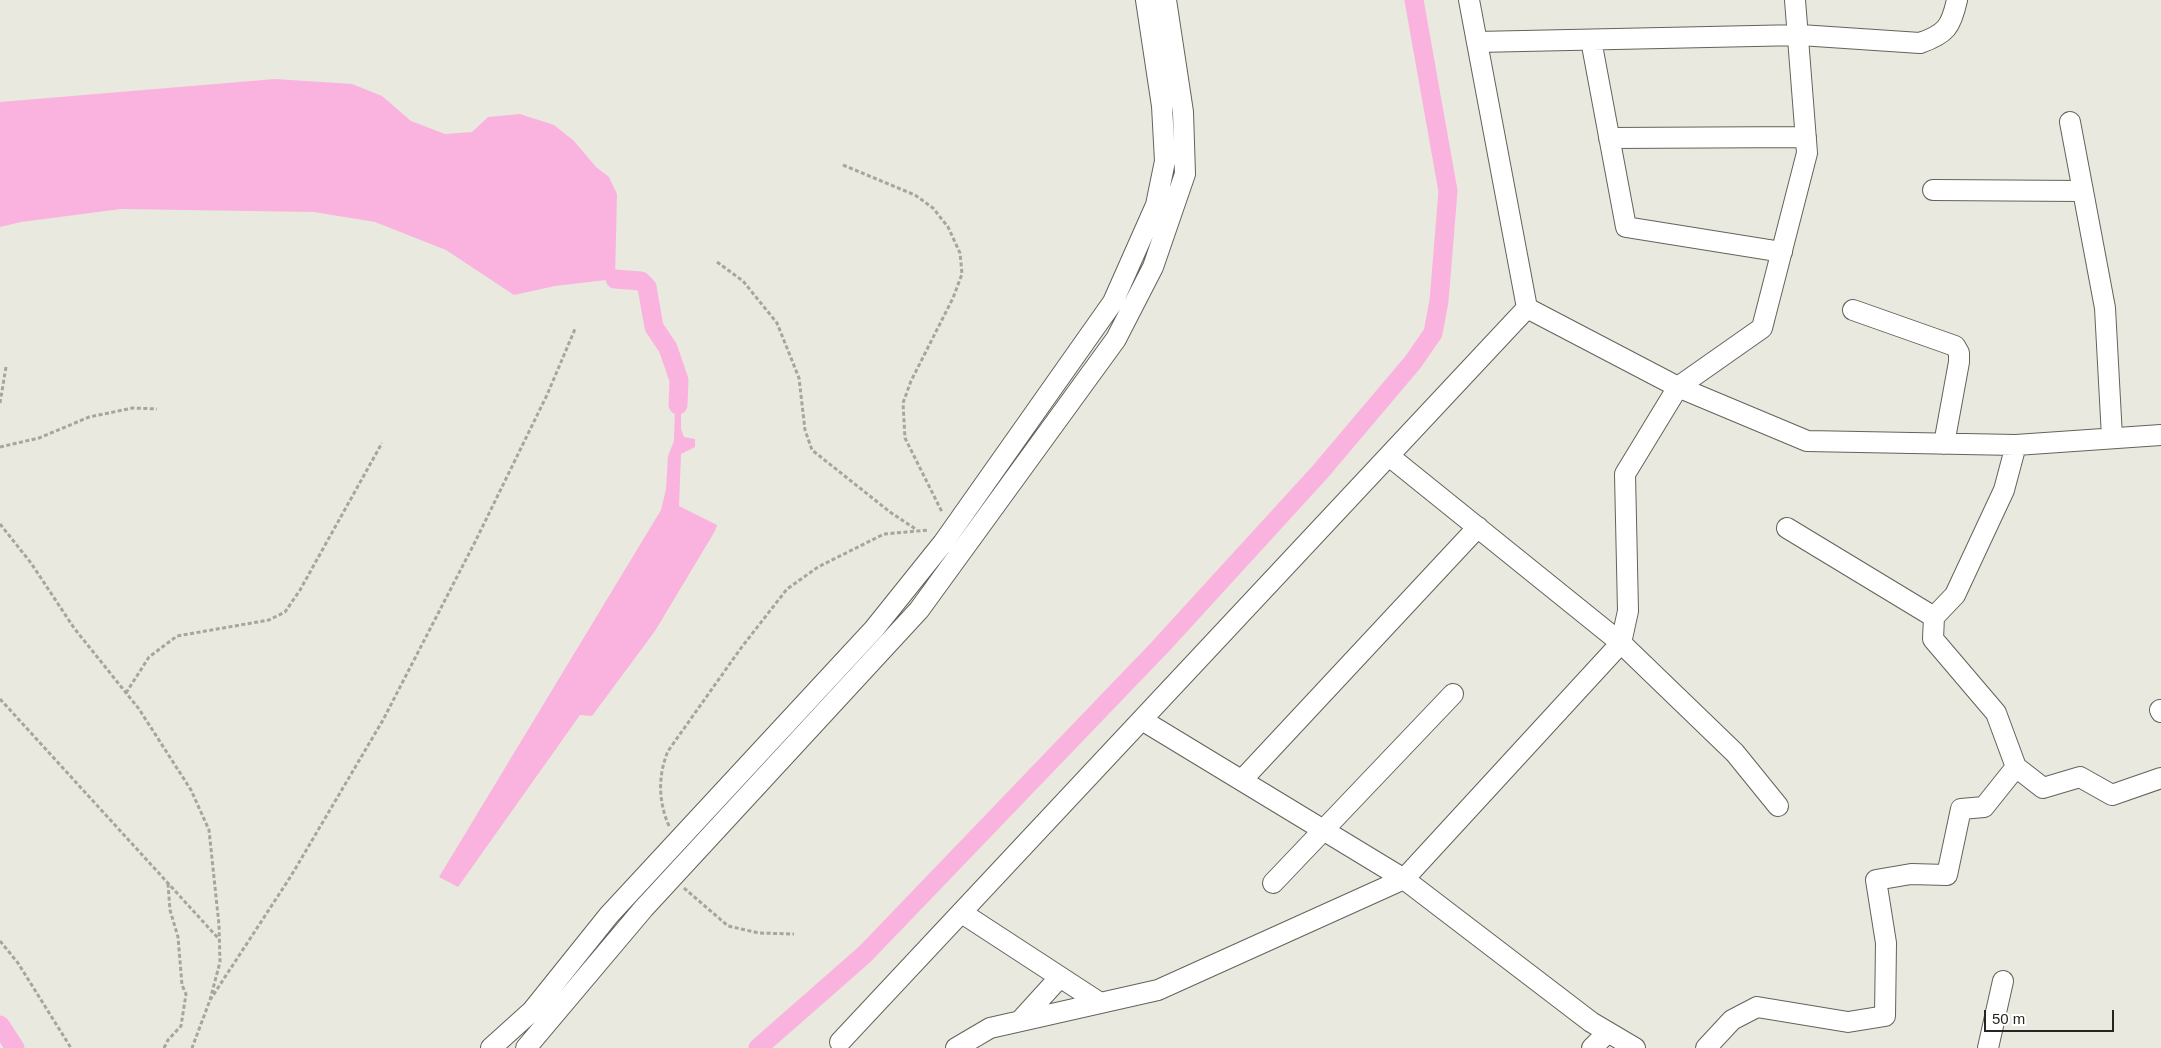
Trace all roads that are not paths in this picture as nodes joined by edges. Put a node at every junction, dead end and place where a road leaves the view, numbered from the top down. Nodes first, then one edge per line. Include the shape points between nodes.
1 (1146, 0) edge
2 (1166, 0) edge
3 (1469, 0) edge
4 (1796, 0) edge
5 (1957, 0) edge
6 (1800, 36) junction
7 (1591, 40) junction
8 (1477, 42) junction
9 (1174, 50) junction
10 (1154, 52) junction
11 (2070, 122) dead end
12 (1806, 137) junction
13 (1609, 138) junction
14 (1933, 190) dead end
15 (2082, 191) junction
16 (1782, 252) junction
17 (1527, 308) junction
18 (1852, 310) dead end
19 (1678, 386) junction
20 (2161, 435) edge
21 (2112, 437) junction
22 (1944, 444) junction
23 (2016, 446) junction
24 (1389, 456) junction
25 (1478, 527) junction
26 (1787, 528) dead end
27 (952, 531) junction
28 (969, 543) junction
29 (1934, 617) junction
30 (1621, 643) junction
31 (1453, 694) dead end
32 (1142, 720) junction
33 (2016, 767) junction
34 (2161, 778) edge
35 (1242, 780) junction
36 (1778, 806) dead end
37 (1323, 830) junction
38 (676, 843) junction
39 (692, 856) junction
40 (1404, 879) junction
41 (1273, 883) dead end
42 (962, 913) junction
43 (1060, 977) junction
44 (2003, 981) dead end
45 (1100, 1003) junction
46 (1020, 1021) junction
47 (1608, 1032) junction
48 (840, 1042) dead end
49 (491, 1048) edge
50 (526, 1048) edge
51 (956, 1048) edge
52 (1592, 1048) edge
53 (1635, 1048) edge
54 (1706, 1048) edge
55 (1988, 1048) edge

1 - 10 street
2 - 9 street
3 - 8 street
4 - 6 street
5 - 6 street via 1952,21 1938,36 1920,43
6 - 7 street
6 - 12 street
7 - 8 street
7 - 13 street
8 - 17 street
9 - 10 street
9 - 28 street via 1183,112 1185,174 1153,267 1116,339
10 - 27 street via 1162,106 1165,161 1156,205 1114,302
11 - 15 street
12 - 13 street
12 - 16 street via 1807,153
13 - 16 street via 1626,227
14 - 15 street
15 - 21 street via 2105,308
16 - 19 street via 1762,328
17 - 19 street
17 - 24 street
18 - 22 street via 1955,346 1959,362
19 - 22 street via 1808,440
19 - 30 street via 1624,474 1628,611
20 - 21 street
21 - 23 street
22 - 23 street
23 - 29 street via 2004,490 1955,594
24 - 25 street
24 - 32 street
25 - 30 street
25 - 35 street
26 - 29 street
27 - 28 street
27 - 38 street via 874,629
28 - 39 street via 919,610
29 - 33 street via 1933,639 1996,714
30 - 36 street via 1735,752
30 - 40 street
31 - 37 street
32 - 35 street
32 - 42 street
33 - 34 street via 2043,788 2080,777 2112,795
33 - 54 street via 1984,807 1961,809 1947,875 1911,874 1876,880 1886,943 1885,1016 1848,1022 1757,1007 1732,1020
35 - 37 street
37 - 40 street
37 - 41 street
38 - 39 street
38 - 49 street via 609,915 532,1011
39 - 50 street
40 - 45 street via 1158,990
40 - 47 street via 1590,1022
42 - 43 street
42 - 48 street
43 - 45 street
43 - 46 street
44 - 55 street
45 - 46 street
46 - 51 street via 990,1028
47 - 52 street
47 - 53 street

